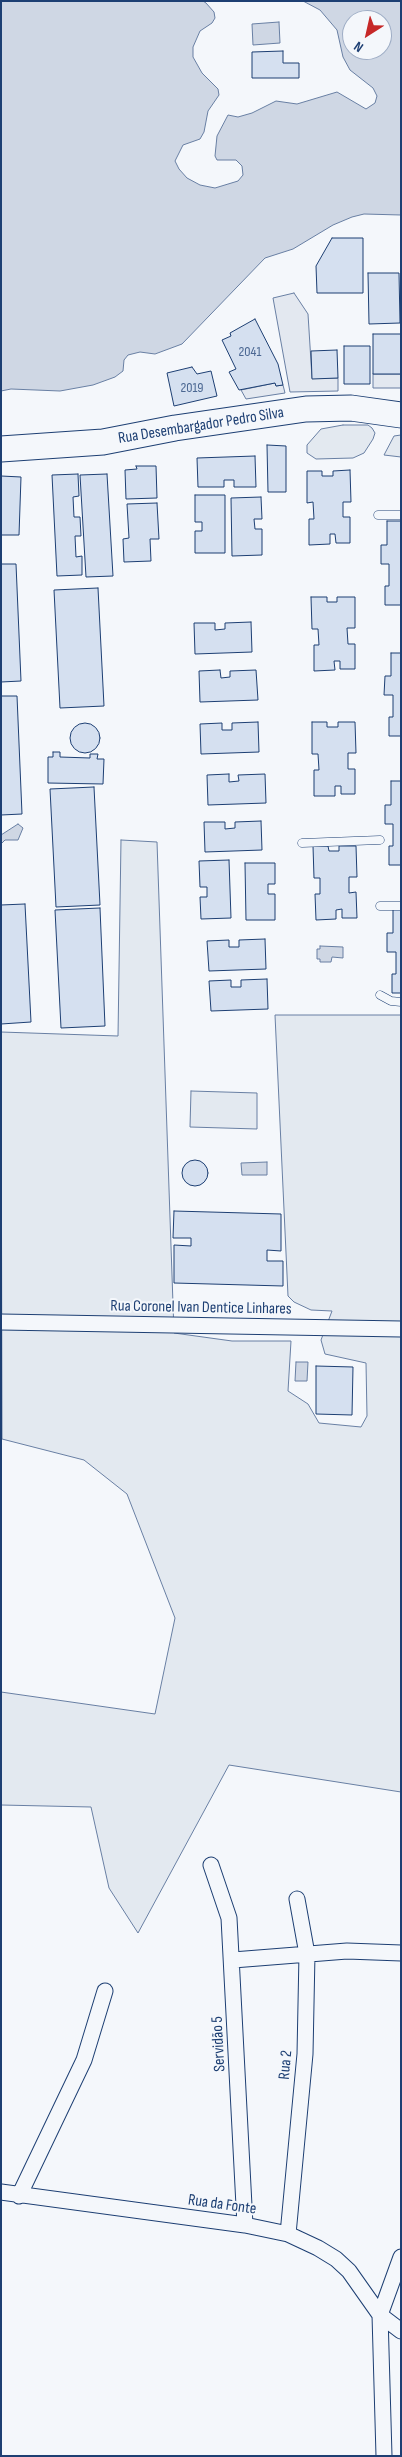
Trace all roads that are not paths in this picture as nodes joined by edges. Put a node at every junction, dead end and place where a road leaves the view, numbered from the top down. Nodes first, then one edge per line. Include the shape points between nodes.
1 (189, 414) dead end
2 (401, 415) edge
3 (1, 436) edge
4 (1, 449) edge
5 (378, 515) dead end
6 (401, 515) edge
7 (380, 840) dead end
8 (302, 843) dead end
9 (380, 906) dead end
10 (401, 906) edge
11 (380, 995) dead end
12 (401, 1002) edge
13 (1, 1322) edge
14 (401, 1329) edge
15 (212, 1865) dead end
16 (297, 1899) dead end
17 (401, 1952) edge
18 (307, 1954) junction
19 (233, 1960) junction
20 (105, 1990) dead end
21 (1, 2192) edge
22 (19, 2196) junction
23 (245, 2225) junction
24 (288, 2234) junction
25 (401, 2257) edge
26 (380, 2315) junction
27 (401, 2331) edge
28 (384, 2456) edge

1 - 3 street via 101,430
2 - 4 main road, Rua Desembargador Pedro Silva via 352,408 306,409 102,442
5 - 6 lane
7 - 8 lane
9 - 10 lane
11 - 12 lane
13 - 14 street, Rua Coronel Ivan Dentice Linhares
15 - 19 street, Servidão 5 via 228,1912
16 - 18 street, Rua 2
17 - 18 street
18 - 19 street
18 - 24 street, Rua 2 via 306,2054
19 - 23 street, Servidão 5
20 - 22 street via 84,2060
21 - 22 street, Rua da Fonte
22 - 23 street, Rua da Fonte
23 - 24 street, Rua da Fonte
24 - 26 street, Rua da Fonte via 318,2248 349,2271
25 - 26 street
26 - 27 street, Rua da Fonte
26 - 28 street

